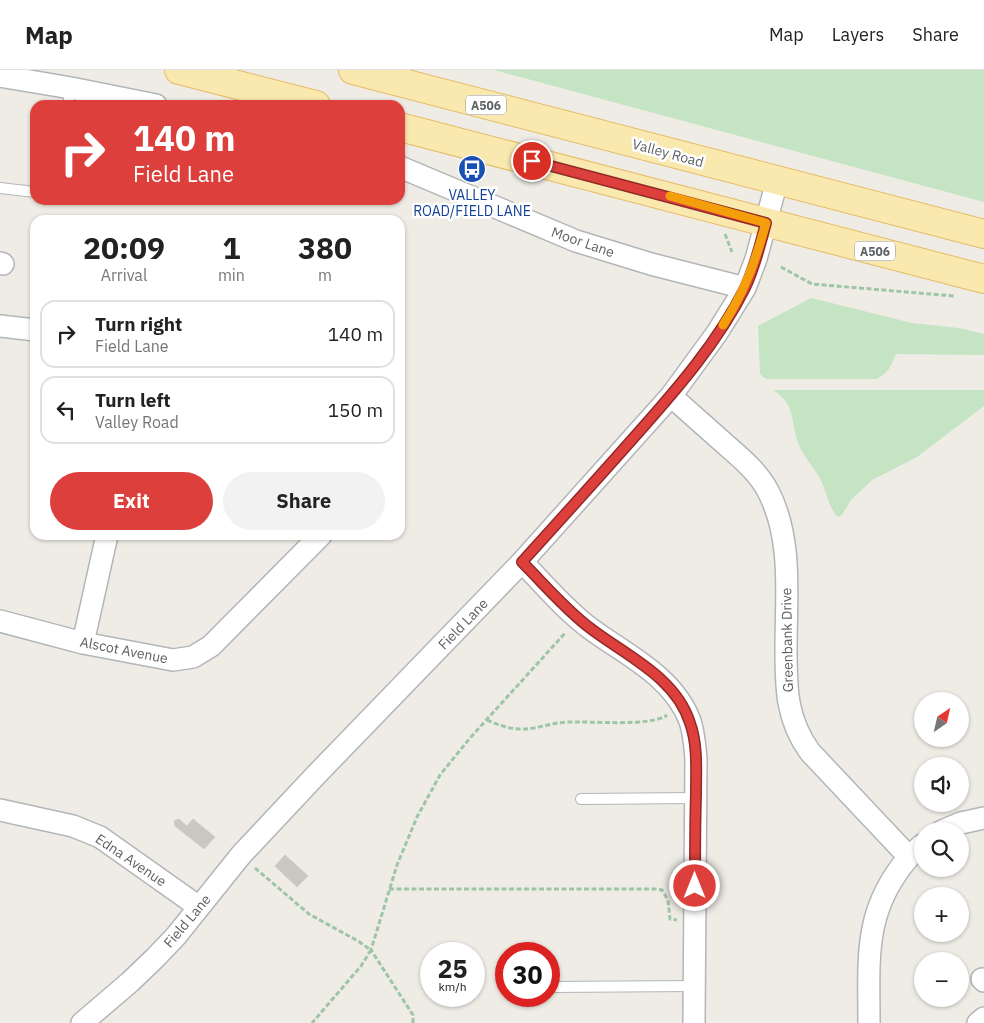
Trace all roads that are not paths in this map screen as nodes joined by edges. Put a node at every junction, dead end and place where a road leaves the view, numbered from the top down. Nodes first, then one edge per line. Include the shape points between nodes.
1 (179, 70) edge
2 (354, 70) edge
3 (0, 76) edge
4 (70, 96) edge
5 (108, 100) edge
6 (296, 100) edge
7 (405, 128) edge
8 (405, 169) edge
9 (778, 181) junction
10 (0, 188) edge
11 (30, 191) edge
12 (766, 223) junction
13 (984, 234) edge
14 (984, 279) edge
15 (745, 288) junction
16 (0, 326) edge
17 (30, 329) edge
18 (671, 396) junction
19 (106, 540) edge
20 (316, 540) edge
21 (522, 562) junction
22 (0, 621) edge
23 (83, 643) junction
24 (696, 798) junction
25 (581, 799) dead end
26 (0, 810) edge
27 (984, 818) edge
28 (966, 822) edge
29 (914, 849) edge
30 (914, 853) edge
31 (199, 907) junction
32 (560, 986) edge
33 (695, 986) junction
34 (984, 1018) edge
35 (82, 1023) edge
36 (694, 1023) edge
37 (869, 1023) edge
38 (978, 1023) edge

1 - 6 main road
2 - 9 main road, Valley Road / A506
3 - 4 street
4 - 5 street
7 - 12 main road, A506
8 - 15 street, Moor Lane via 576,241
9 - 12 street, Field Lane
9 - 13 main road, Valley Road / A506
10 - 11 lane
12 - 14 main road, A506
12 - 15 street, Field Lane
15 - 18 street, Field Lane via 713,340
16 - 17 street
18 - 21 street, Field Lane
18 - 29 street, Greenbank Drive via 752,469 768,490 780,520 786,551 786,686 794,725 801,740
19 - 23 street
20 - 23 street, Alscot Avenue via 211,646 192,657 173,660
21 - 24 street via 590,629 646,666 680,703 693,733
21 - 31 street, Field Lane via 316,775
22 - 23 street, Alscot Avenue
24 - 25 lane
24 - 33 street
26 - 31 street, Edna Avenue via 74,826 100,837
27 - 28 street
30 - 37 street, Greenbank Drive via 890,882 872,930
31 - 35 street, Field Lane via 155,958
32 - 33 lane
33 - 36 street
34 - 38 street

